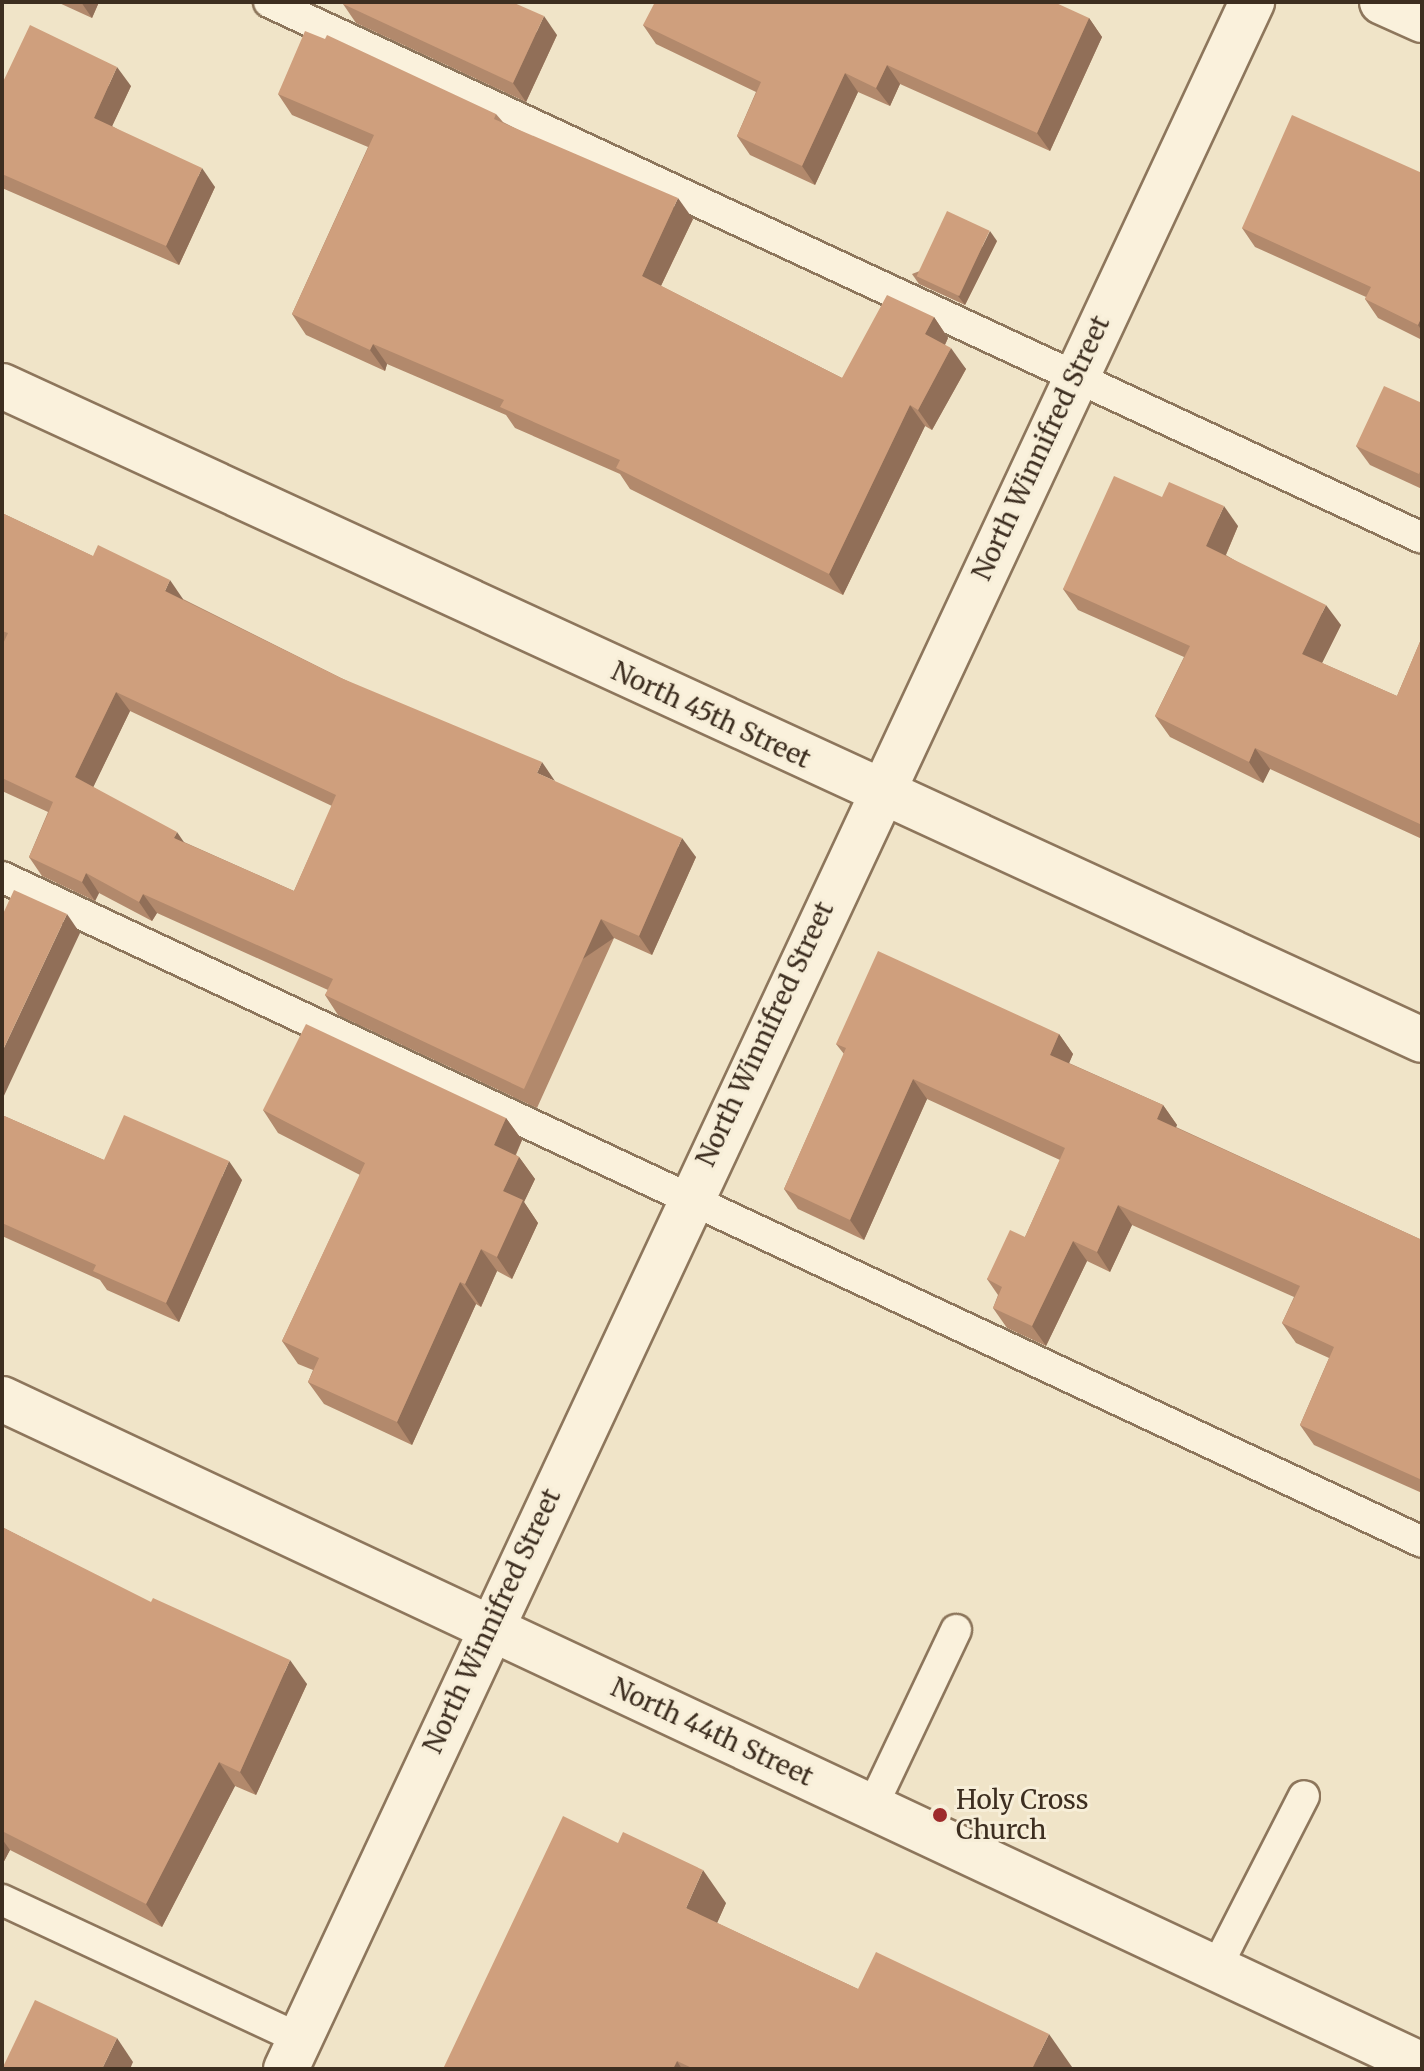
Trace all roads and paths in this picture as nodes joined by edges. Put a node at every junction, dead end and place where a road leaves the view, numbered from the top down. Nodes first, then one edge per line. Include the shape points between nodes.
1 (269, 2) edge
2 (1252, 2) edge
3 (1382, 2) edge
4 (1422, 20) edge
5 (1075, 376) junction
6 (2, 386) edge
7 (1422, 538) edge
8 (878, 792) junction
9 (2, 877) edge
10 (1422, 1040) edge
11 (689, 1196) junction
12 (2, 1399) edge
13 (1422, 1542) edge
14 (489, 1626) junction
15 (956, 1630) dead end
16 (1304, 1796) dead end
17 (872, 1807) junction
18 (2, 1900) edge
19 (1216, 1968) junction
20 (293, 2054) edge
21 (1422, 2065) edge

1 - 5 lane
2 - 5 street, North Winnifred Street
3 - 4 street
5 - 7 lane
5 - 8 street, North Winnifred Street
6 - 8 street, North 45th Street
8 - 10 street, North 45th Street
8 - 11 street, North Winnifred Street
9 - 11 lane
11 - 13 lane
11 - 14 street, North Winnifred Street
12 - 14 street, North 44th Street
14 - 17 street, North 44th Street
14 - 20 street, North Winnifred Street
15 - 17 lane
16 - 19 lane
17 - 19 street, North 44th Street
18 - 20 lane
19 - 21 street, North 44th Street

